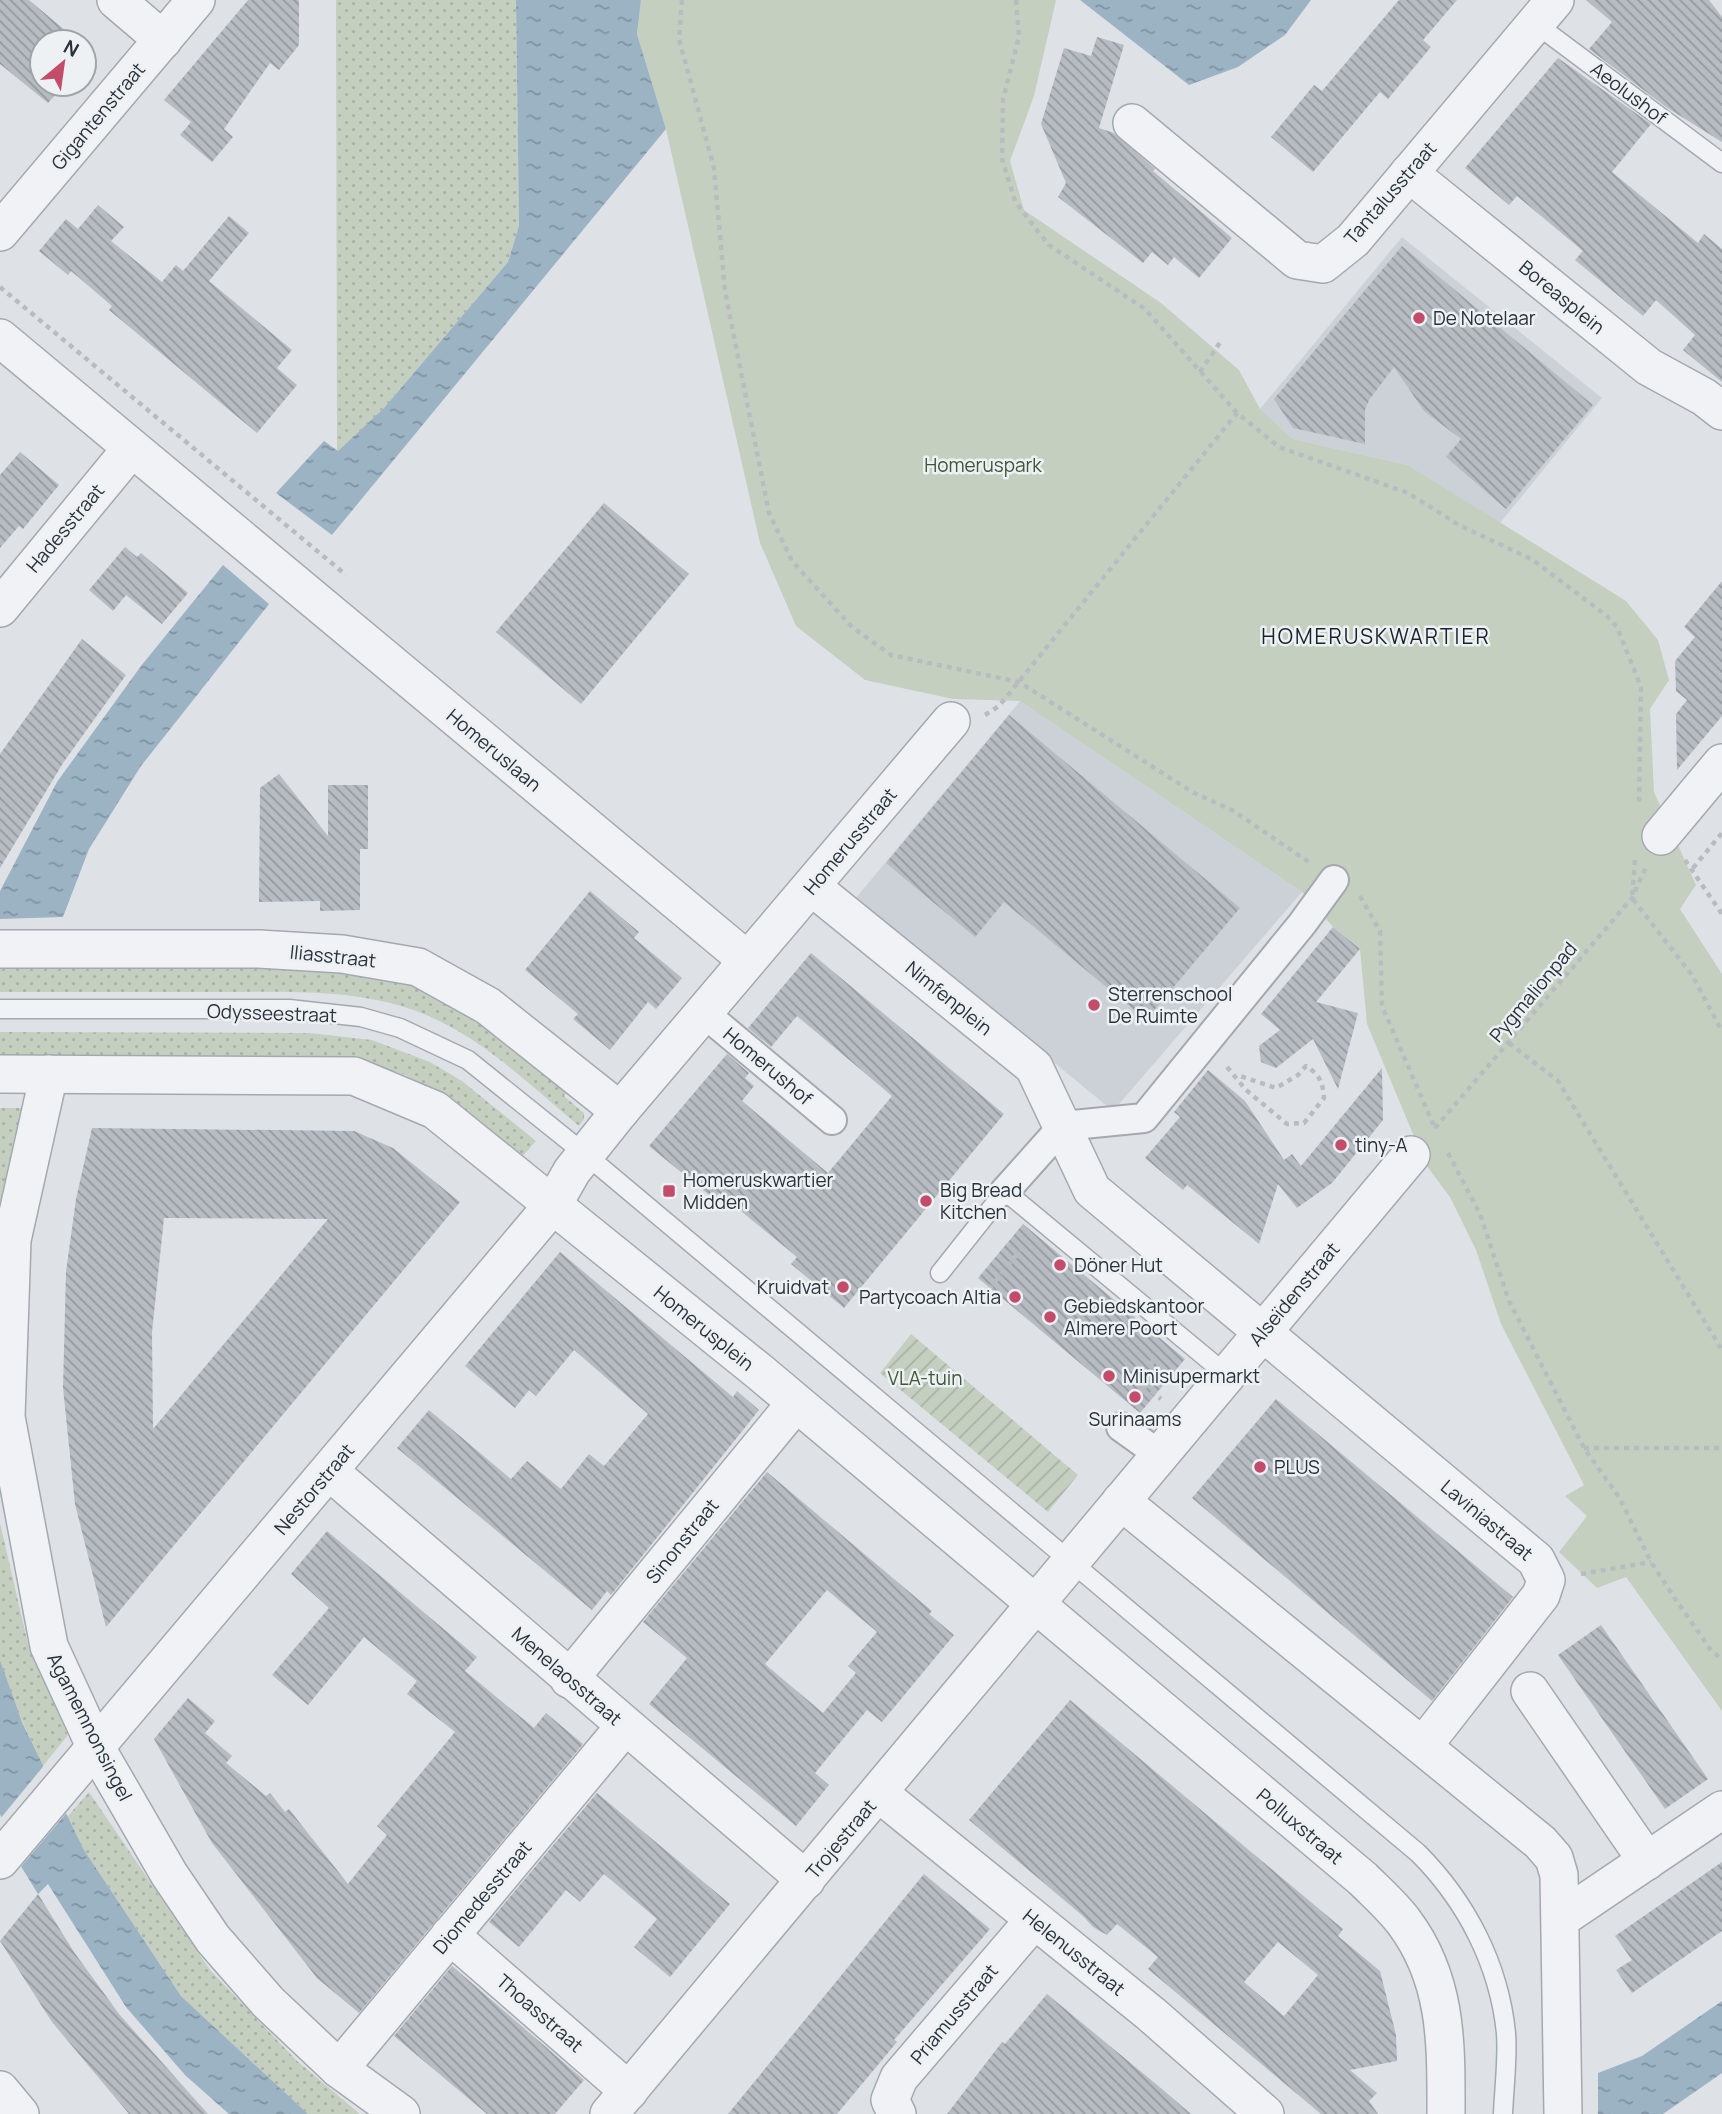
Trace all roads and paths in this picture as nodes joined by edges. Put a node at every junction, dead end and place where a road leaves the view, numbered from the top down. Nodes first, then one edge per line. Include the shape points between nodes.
1 (116, 0) edge
2 (196, 0) edge
3 (682, 0) edge
4 (1016, 0) edge
5 (1546, 12) edge
6 (163, 40) junction
7 (1132, 123) dead end
8 (1722, 163) edge
9 (1409, 173) junction
10 (0, 232) edge
11 (0, 338) edge
12 (1220, 341) dead end
13 (1200, 372) junction
14 (1722, 411) edge
15 (1237, 413) junction
16 (131, 449) junction
17 (0, 608) edge
18 (1018, 682) junction
19 (951, 721) joint
20 (1722, 763) edge
21 (1722, 833) edge
22 (1644, 837) junction
23 (1693, 868) junction
24 (1334, 880) dead end
25 (812, 887) junction
26 (1632, 898) junction
27 (1722, 914) edge
28 (0, 949) edge
29 (747, 960) junction
30 (0, 1009) edge
31 (704, 1013) junction
32 (1722, 1031) edge
33 (1509, 1043) junction
34 (1202, 1046) junction
35 (0, 1074) edge
36 (49, 1074) junction
37 (1237, 1075) junction
38 (620, 1111) junction
39 (832, 1119) dead end
40 (1063, 1126) junction
41 (586, 1154) junction
42 (1411, 1155) joint
43 (1005, 1191) junction
44 (552, 1206) junction
45 (1043, 1223) junction
46 (940, 1273) dead end
47 (976, 1305) dead end
48 (1262, 1333) junction
49 (1722, 1350) edge
50 (1150, 1361) dead end
51 (1227, 1375) junction
52 (1170, 1377) dead end
53 (1136, 1378) dead end
54 (1156, 1395) dead end
55 (795, 1404) junction
56 (1121, 1427) dead end
57 (1584, 1448) dead end
58 (1722, 1448) edge
59 (1160, 1455) junction
60 (329, 1471) junction
61 (1121, 1501) junction
62 (1651, 1562) dead end
63 (1071, 1564) junction
64 (1546, 1580) junction
65 (1037, 1607) junction
66 (569, 1679) junction
67 (1530, 1691) dead end
68 (625, 1726) junction
69 (1423, 1746) junction
70 (86, 1760) junction
71 (880, 1794) junction
72 (1722, 1810) edge
73 (3, 1857) edge
74 (1647, 1861) junction
75 (806, 1880) junction
76 (1562, 1918) junction
77 (1034, 1920) junction
78 (450, 1935) junction
79 (339, 2069) junction
80 (0, 2090) edge
81 (619, 2102) edge
82 (20, 2114) edge
83 (401, 2114) edge
84 (897, 2114) edge
85 (1265, 2114) edge
86 (1446, 2114) edge
87 (1503, 2114) edge
88 (1563, 2114) edge

1 - 6 street
2 - 6 street, Gigantenstraat
3 - 18 path via 679,39 714,168 726,291 766,499 792,561 852,627 891,655
4 - 13 path via 1019,37 1003,99 1002,159 1015,201 1049,245 1145,309
5 - 8 lane, Aeolushof
5 - 9 street, Tantalusstraat
6 - 10 street, Gigantenstraat
7 - 9 street, Tantalusstraat via 1297,260 1323,264 1353,240
9 - 14 street, Boreasplein via 1649,368
11 - 16 street, Homeruslaan
12 - 13 path
13 - 15 path
15 - 18 path
15 - 22 path via 1279,447 1408,493 1458,525 1533,560 1607,616 1617,627 1641,687
16 - 17 street, Hadesstraat
16 - 29 street, Homeruslaan
18 - 19 path via 999,706 978,719
19 - 25 street, Homerusstraat
20 - 22 street
21 - 23 path
22 - 23 path
22 - 26 path, Pygmalionpad
22 - 26 path
23 - 27 path
24 - 34 street
25 - 29 street, Homerusstraat
25 - 40 street, Nimfenplein via 1034,1067
26 - 32 path via 1692,975
26 - 33 path, Pygmalionpad
28 - 38 street, Iliasstraat via 259,949 342,954 418,967 488,1006
29 - 31 street
30 - 41 lane, Odysseestraat via 289,1009 361,1017 400,1028 468,1060
31 - 38 street
31 - 39 street, Homerushof
33 - 42 path, Pygmalionpad
33 - 49 path via 1558,1081
34 - 37 path
34 - 40 street via 1144,1118
35 - 36 street
36 - 44 street, Homerusplein via 354,1076 435,1110
36 - 70 street, Agamemnonsingel via 12,1240 6,1418 49,1646
37 - 37 path via 1246,1090 1287,1124 1304,1123 1324,1098 1317,1073 1306,1066 1276,1088
38 - 41 street
40 - 43 street
40 - 48 street, Nimfenplein via 1092,1190
41 - 44 street
41 - 63 lane, Odysseestraat
42 - 48 street, Alseïdenstraat
43 - 45 lane
43 - 46 lane
44 - 55 street, Homerusplein
44 - 60 street, Nestorstraat
45 - 47 path
45 - 51 lane
48 - 51 street, Alseïdenstraat
48 - 64 street, Laviniastraat via 1509,1536 1536,1560
50 - 52 path
51 - 59 street, Alseïdenstraat
53 - 54 path
55 - 65 street, Homerusplein
55 - 66 street, Sinonstraat
56 - 59 street
57 - 58 path
59 - 61 street, Alseïdenstraat
60 - 66 street, Menelaosstraat
60 - 70 street, Nestorstraat
61 - 63 street, Alseïdenstraat
61 - 69 street
62 - 64 path
63 - 65 street, Trojestraat
63 - 87 lane, Odysseestraat via 1418,1853 1444,1880 1476,1931 1498,1996 1506,2034
64 - 69 street, Laviniastraat via 1530,1613
65 - 71 street, Trojestraat
65 - 86 street, Polluxstraat via 1363,1878 1405,1923 1431,1972 1446,2027
66 - 68 street, Menelaosstraat
67 - 74 street
68 - 75 street, Menelaosstraat
68 - 78 street, Diomedesstraat
69 - 76 street via 1554,1858
70 - 73 street, Nestorstraat
70 - 79 street, Agamemnonsingel via 213,1939 268,2002
71 - 75 street, Trojestraat
71 - 77 street, Helenusstraat
72 - 74 street
74 - 76 street
75 - 81 street, Trojestraat
76 - 88 street
77 - 84 street, Priamusstraat via 898,2078 890,2100
77 - 85 street, Helenusstraat
78 - 79 street, Diomedesstraat
78 - 81 street, Thoasstraat
79 - 83 street, Agamemnonsingel
80 - 82 street

